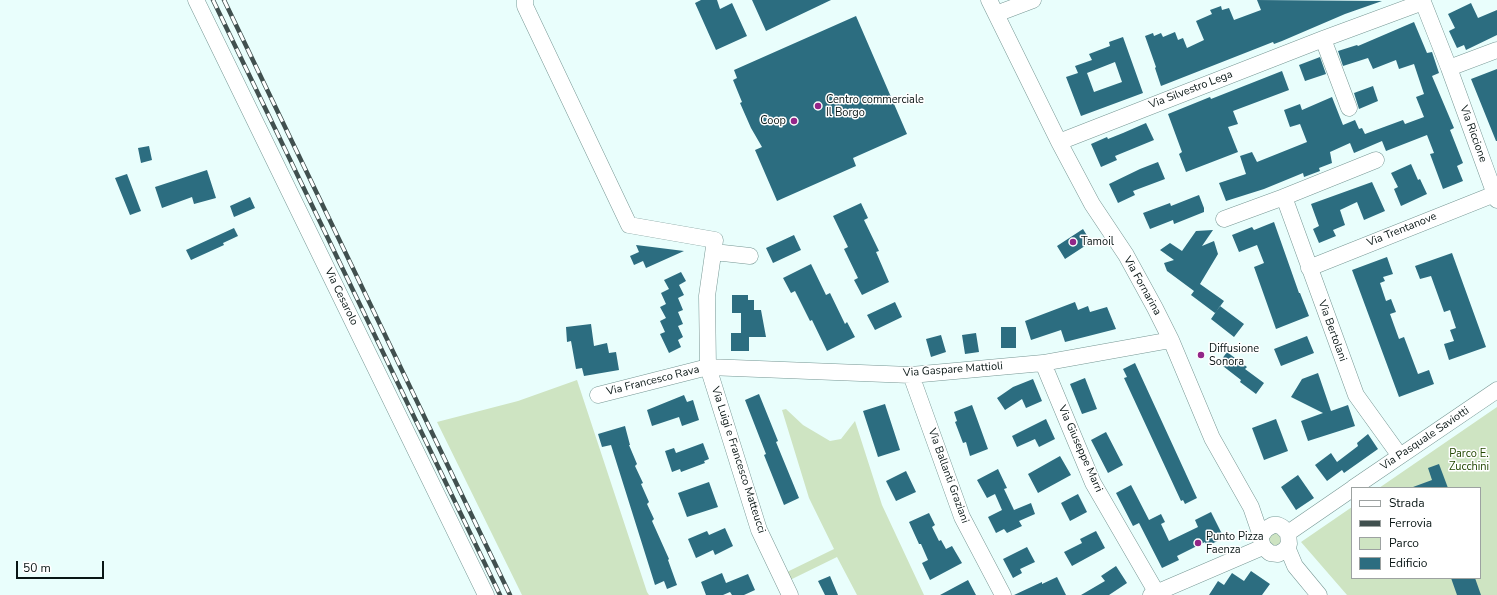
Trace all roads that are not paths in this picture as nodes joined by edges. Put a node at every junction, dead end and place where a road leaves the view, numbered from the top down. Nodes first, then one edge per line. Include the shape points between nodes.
1 (196, 0) edge
2 (525, 0) edge
3 (1033, 0) edge
4 (993, 7) edge
5 (1322, 39) junction
6 (1497, 50) edge
7 (1449, 68) junction
8 (1349, 108) dead end
9 (1059, 142) junction
10 (1376, 160) dead end
11 (1284, 197) junction
12 (1496, 197) edge
13 (1224, 219) dead end
14 (714, 246) junction
15 (750, 256) dead end
16 (1309, 268) junction
17 (1171, 340) junction
18 (1043, 363) junction
19 (708, 367) junction
20 (911, 375) junction
21 (1497, 390) edge
22 (598, 395) dead end
23 (1400, 456) junction
24 (1354, 487) edge
25 (1351, 489) edge
26 (1266, 536) junction
27 (1285, 545) junction
28 (1155, 594) edge
29 (486, 595) edge
30 (790, 595) edge
31 (1003, 595) edge
32 (1319, 595) edge

1 - 29 street, Via Cesarolo
2 - 14 street via 525,6 629,225
3 - 4 street
4 - 9 street, Via Fornarina
5 - 7 street, Via Silvestro Lega via 1423,2
5 - 8 street
5 - 9 street, Via Silvestro Lega
6 - 7 street
7 - 12 street, Via Riccione
9 - 17 street, Via Fornarina via 1092,204 1156,308
10 - 11 street
11 - 13 street
11 - 16 street, Via Bertolani
12 - 16 street, Via Trentanove
14 - 15 street
14 - 19 street, Via Luigi e Francesco Matteucci via 707,296
16 - 23 street, Via Bertolani via 1356,395
17 - 18 street, Via Gaspare Mattioli
17 - 26 street, Via Fornarina via 1212,438
18 - 20 street, Via Gaspare Mattioli
18 - 28 street, Via Giuseppe Marri via 1093,483
19 - 20 street, Via Gaspare Mattioli
19 - 22 street, Via Francesco Rava
19 - 30 street, Via Luigi e Francesco Matteucci via 759,530
20 - 31 street, Via Ballanti Graziani via 962,517
21 - 23 street, Via Pasquale Saviotti
23 - 24 street, Via Pasquale Saviotti
25 - 27 street, Via Pasquale Saviotti
26 - 27 street via 1270,553
26 - 27 street via 1282,527
26 - 28 street
27 - 32 street via 1294,566

